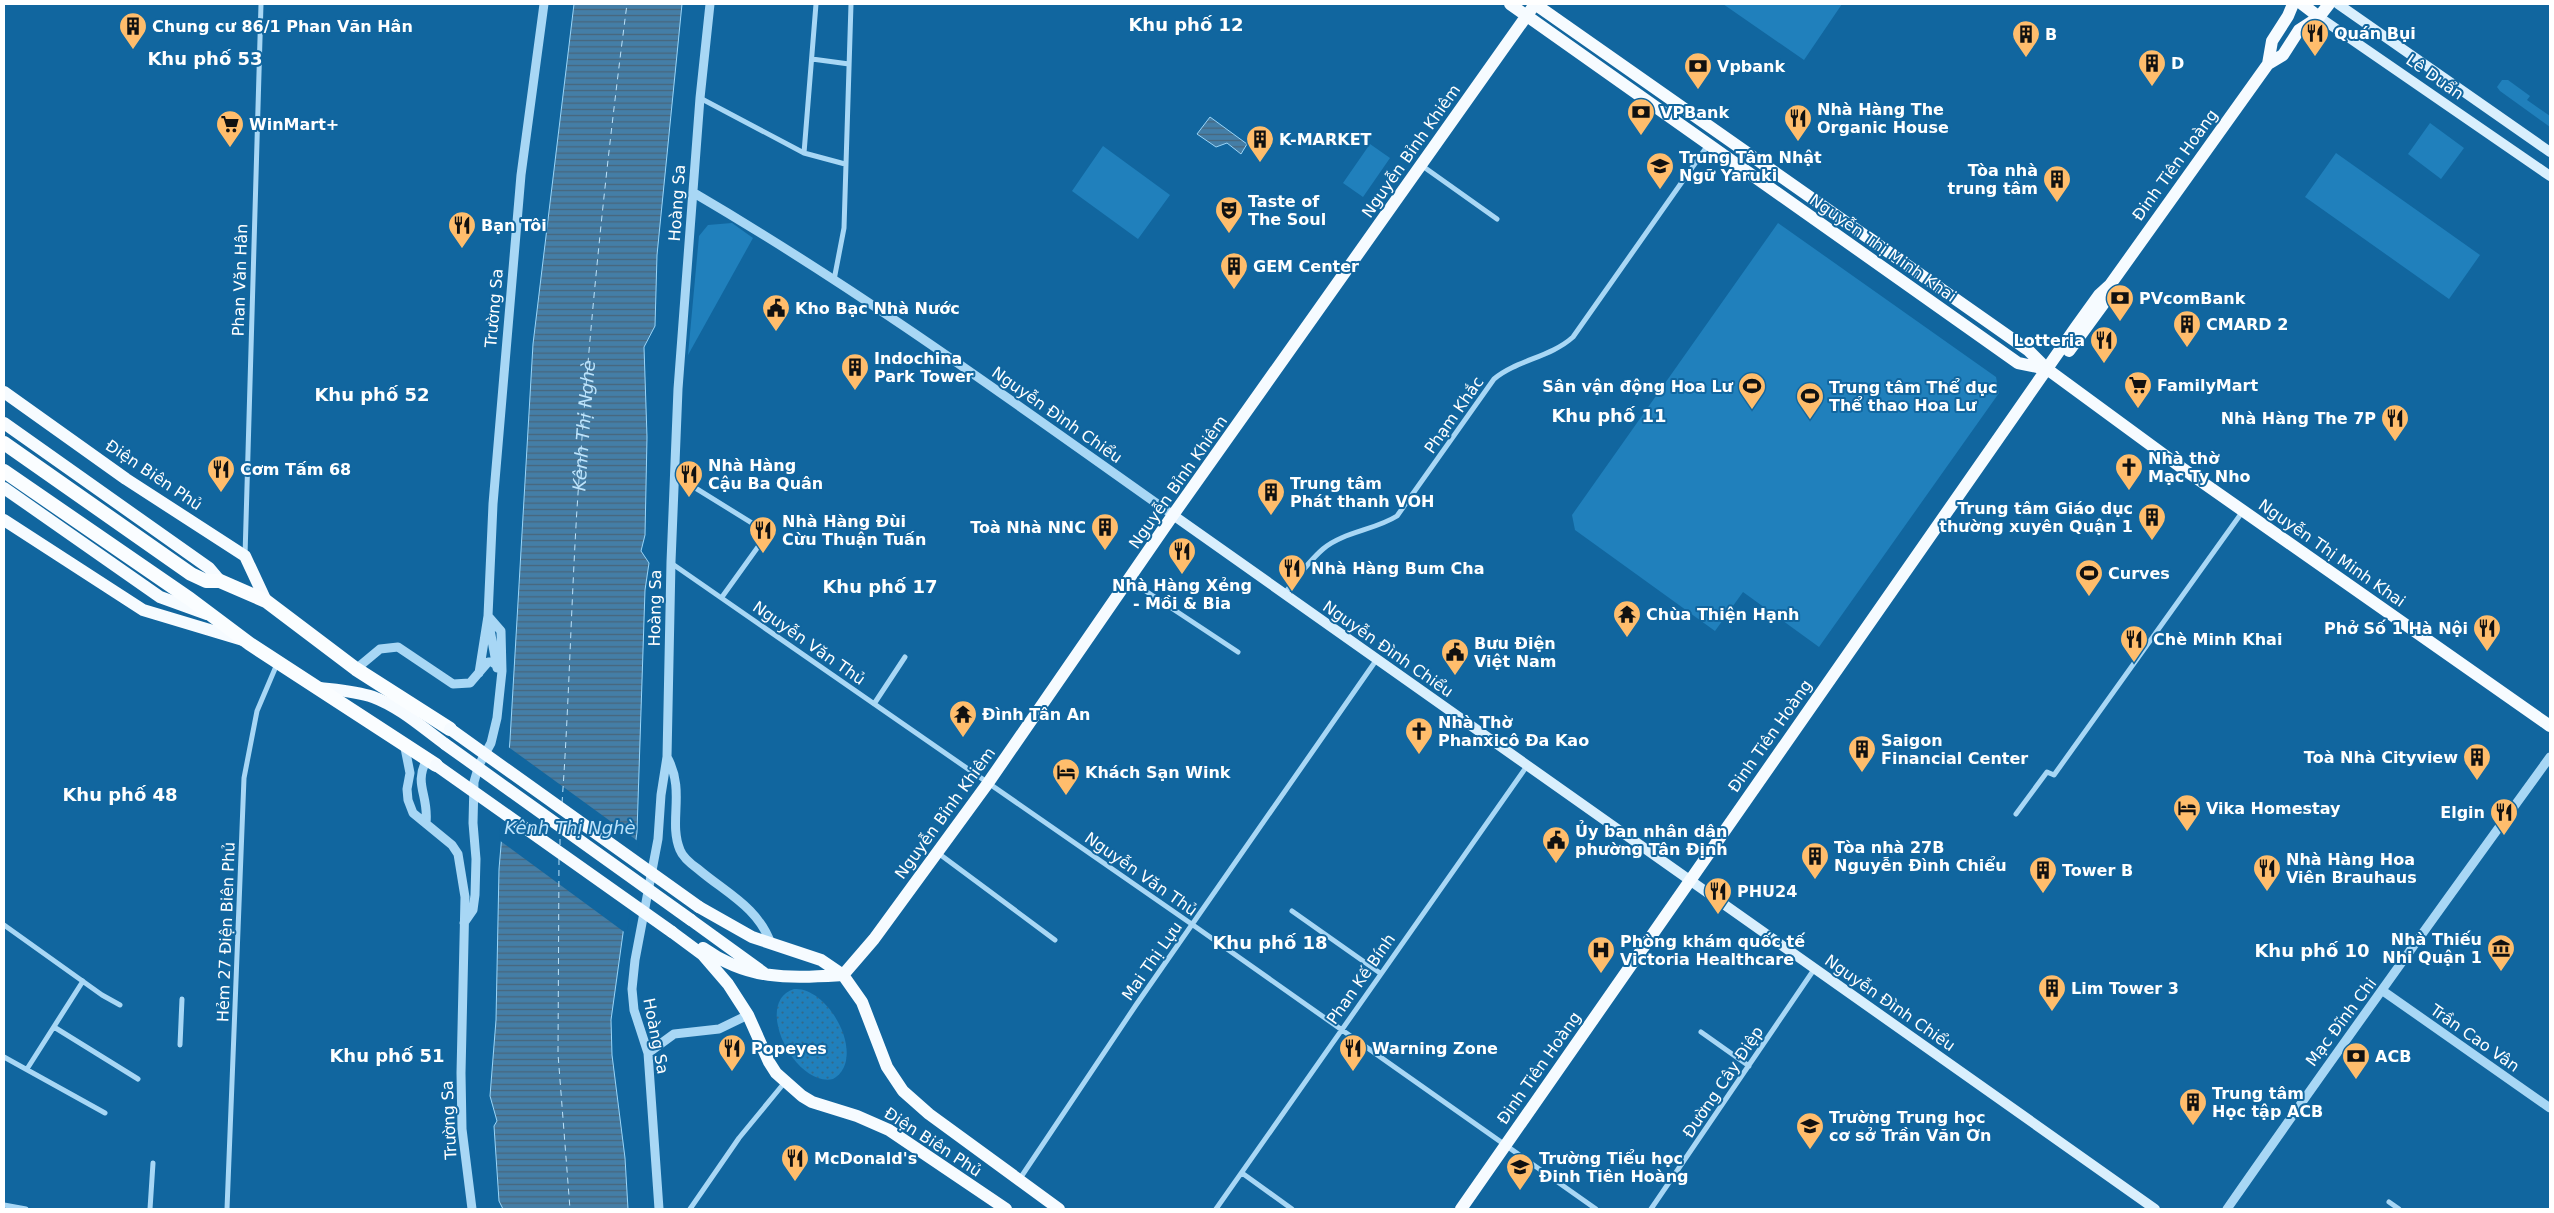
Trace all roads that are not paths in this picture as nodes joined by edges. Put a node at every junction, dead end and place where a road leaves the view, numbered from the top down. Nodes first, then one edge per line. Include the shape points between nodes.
1 (260, 4) edge
2 (544, 4) edge
3 (710, 4) edge
4 (816, 4) edge
5 (851, 4) edge
6 (1510, 4) edge
7 (1535, 4) edge
8 (2293, 4) edge
9 (2302, 4) edge
10 (2329, 4) edge
11 (2338, 4) edge
12 (1527, 16) junction
13 (2319, 16) junction
14 (812, 60) junction
15 (849, 64) junction
16 (2268, 64) junction
17 (1645, 82) junction
18 (1636, 94) junction
19 (700, 98) junction
20 (1716, 133) junction
21 (1708, 145) junction
22 (2550, 152) edge
23 (804, 153) junction
24 (845, 164) junction
25 (1420, 165) junction
26 (2550, 176) edge
27 (1788, 182) junction
28 (694, 194) junction
29 (1779, 194) junction
30 (1497, 218) dead end
31 (1884, 250) junction
32 (1875, 262) junction
33 (834, 281) junction
34 (2050, 371) junction
35 (4, 392) edge
36 (4, 423) edge
37 (4, 443) edge
38 (4, 471) edge
39 (676, 476) junction
40 (4, 488) edge
41 (2244, 511) junction
42 (1173, 515) junction
43 (4, 520) edge
44 (246, 556) junction
45 (670, 562) junction
46 (1129, 579) junction
47 (220, 582) junction
48 (1284, 594) junction
49 (722, 597) junction
50 (266, 601) junction
51 (210, 615) junction
52 (488, 616) junction
53 (247, 641) junction
54 (1238, 652) dead end
55 (905, 657) dead end
56 (1377, 659) junction
57 (278, 661) junction
58 (496, 665) junction
59 (356, 669) junction
60 (479, 673) junction
61 (320, 688) junction
62 (499, 693) junction
63 (874, 704) junction
64 (2550, 726) edge
65 (450, 729) joint
66 (404, 742) junction
67 (668, 756) junction
68 (2550, 756) edge
69 (431, 762) junction
70 (1527, 765) junction
71 (988, 783) junction
72 (2016, 814) dead end
73 (426, 822) junction
74 (938, 853) junction
75 (1690, 880) junction
76 (1292, 911) dead end
77 (464, 923) junction
78 (4, 924) edge
79 (1193, 925) junction
80 (679, 935) junction
81 (1055, 940) dead end
82 (771, 944) junction
83 (1814, 968) junction
84 (1380, 973) junction
85 (843, 975) junction
86 (769, 976) junction
87 (82, 981) junction
88 (2383, 991) junction
89 (182, 999) dead end
90 (120, 1005) dead end
91 (748, 1015) junction
92 (54, 1027) junction
93 (1340, 1030) junction
94 (1701, 1032) dead end
95 (180, 1044) dead end
96 (648, 1053) junction
97 (4, 1056) edge
98 (1749, 1066) junction
99 (27, 1069) junction
100 (138, 1079) dead end
101 (785, 1082) junction
102 (2550, 1108) edge
103 (105, 1113) dead end
104 (1505, 1144) junction
105 (153, 1163) dead end
106 (1242, 1174) junction
107 (1019, 1180) junction
108 (2389, 1202) dead end
109 (4, 1205) edge
110 (1001, 1208) edge
111 (26, 1209) edge
112 (150, 1209) edge
113 (227, 1209) edge
114 (472, 1209) edge
115 (659, 1209) edge
116 (690, 1209) edge
117 (1059, 1209) edge
118 (1216, 1209) edge
119 (1292, 1209) edge
120 (1461, 1209) edge
121 (1596, 1209) edge
122 (1650, 1209) edge
123 (2155, 1209) edge
124 (2227, 1209) edge
125 (2399, 1209) edge

1 - 44 street, Phan Văn Hân
2 - 52 street, Trường Sa via 521,175 493,504
3 - 19 street, Hoàng Sa
4 - 14 street
5 - 15 street
6 - 12 main road, Nguyễn Thị Minh Khai
7 - 12 main road, Nguyễn Bỉnh Khiêm
7 - 17 main road, Nguyễn Thị Minh Khai
8 - 16 main road, Đinh Tiên Hoàng via 2272,41
9 - 13 main road, Lê Duẩn
10 - 13 main road, Đinh Tiên Hoàng
11 - 22 main road, Lê Duẩn
12 - 18 main road, Nguyễn Thị Minh Khai
12 - 25 main road, Nguyễn Bỉnh Khiêm
13 - 16 main road, Đinh Tiên Hoàng via 2299,30 2283,54
13 - 26 main road, Lê Duẩn
14 - 15 street
14 - 23 street
15 - 24 street
16 - 34 main road, Đinh Tiên Hoàng via 2110,285 2107,299
17 - 18 main road
17 - 20 main road, Nguyễn Thị Minh Khai
18 - 21 main road, Nguyễn Thị Minh Khai
19 - 23 street
19 - 28 street, Hoàng Sa
20 - 21 main road
20 - 27 main road, Nguyễn Thị Minh Khai
21 - 29 main road, Nguyễn Thị Minh Khai
21 - 48 street, Phạm Khắc via 1573,337 1558,348 1512,367 1494,379 1398,516 1323,548
23 - 24 street
24 - 33 street via 844,228
25 - 30 street
25 - 42 main road, Nguyễn Bỉnh Khiêm
27 - 29 main road
27 - 31 main road, Nguyễn Thị Minh Khai
28 - 33 street, Nguyễn Đình Chiểu
28 - 39 street, Hoàng Sa via 678,389
29 - 32 main road, Nguyễn Thị Minh Khai
31 - 32 main road
31 - 34 main road, Nguyễn Thị Minh Khai via 2028,350
32 - 34 main road, Nguyễn Thị Minh Khai via 2018,363
33 - 42 street, Nguyễn Đình Chiểu via 984,381
34 - 41 main road, Nguyễn Thị Minh Khai
34 - 75 main road, Đinh Tiên Hoàng
35 - 44 main road, Điện Biên Phủ via 126,479
36 - 47 main road via 209,568
37 - 47 highway via 191,574 206,581
38 - 51 highway
39 - 45 street, Hoàng Sa
39 - 49 street via 768,533
40 - 51 main road via 160,597
41 - 64 main road, Nguyễn Thị Minh Khai
41 - 72 street via 2054,775 2047,772
42 - 46 main road, Nguyễn Bỉnh Khiêm
42 - 48 main road, Nguyễn Đình Chiểu
43 - 53 main road via 143,610
44 - 50 main road
45 - 49 street, Nguyễn Văn Thủ
45 - 67 street, Hoàng Sa
46 - 54 street
46 - 71 main road, Nguyễn Bỉnh Khiêm
47 - 50 highway
48 - 56 main road, Nguyễn Đình Chiểu
49 - 63 street, Nguyễn Văn Thủ
50 - 59 highway
51 - 53 highway
52 - 58 street, Trường Sa
52 - 60 street, Trường Sa
52 - 62 street, Trường Sa via 501,631
53 - 57 highway
55 - 63 street
56 - 70 main road, Nguyễn Đình Chiểu
56 - 79 street, Mai Thị Lựu
57 - 61 highway
57 - 113 street, Hẻm 27 Điện Biên Phủ via 257,711 244,778
58 - 60 street via 488,662
58 - 62 street, Trường Sa
59 - 60 street via 380,649 398,647 452,684 470,683
59 - 65 highway
61 - 66 highway
61 - 86 main road, bridge via 354,692 392,706
62 - 77 street, Trường Sa via 491,743 474,782 475,894 473,910
63 - 71 street, Nguyễn Văn Thủ
65 - 82 main road, bridge via 698,908 733,929
66 - 69 highway
66 - 73 street, Trường Sa via 410,773 408,800 413,813
67 - 82 street via 677,781 680,851 758,918
67 - 96 street, Hoàng Sa via 658,839 632,989 634,1010
68 - 88 street, Mạc Đĩnh Chi
69 - 73 street via 419,776 426,802
69 - 80 main road, bridge
70 - 75 main road, Nguyễn Đình Chiểu
70 - 84 street, Phan Kế Bính
71 - 74 main road, Nguyễn Bỉnh Khiêm
71 - 79 street, Nguyễn Văn Thủ
73 - 77 street, Trường Sa via 458,854 465,897
74 - 81 street
74 - 85 main road, Nguyễn Bỉnh Khiêm
75 - 83 main road, Nguyễn Đình Chiểu
75 - 104 main road, Đinh Tiên Hoàng
76 - 84 street
77 - 114 street, Trường Sa via 462,1129
78 - 87 street
79 - 93 street, Nguyễn Văn Thủ
79 - 107 street, Mai Thị Lựu
80 - 86 main road via 722,960
80 - 91 main road, Ðiện Biên Phủ via 716,970
82 - 85 main road via 811,956
83 - 98 street, Đường Cây Điệp
83 - 123 main road, Nguyễn Đình Chiểu
84 - 93 street, Phan Kế Bính
85 - 86 main road
85 - 107 main road, Ðiện Biên Phủ via 862,1002 887,1067 903,1091
87 - 90 street
87 - 92 street
88 - 102 street, Trần Cao Vân
88 - 124 street, Mạc Đĩnh Chi
89 - 95 street
91 - 96 street via 719,1029 674,1034
91 - 101 main road, Ðiện Biên Phủ via 765,1056
92 - 99 street
92 - 100 street
93 - 104 street, Nguyễn Văn Thủ
93 - 106 street, Phan Kế Bính
94 - 98 street
96 - 115 street, Hoàng Sa
97 - 99 street
98 - 122 street, Đường Cây Điệp
99 - 103 street
101 - 110 main road, Ðiện Biên Phủ via 812,1102 888,1130
101 - 116 street via 739,1138
104 - 120 main road, Đinh Tiên Hoàng
104 - 121 street, Nguyễn Văn Thủ
105 - 112 street
106 - 118 street, Phan Kế Bính
106 - 119 street
107 - 117 main road, Ðiện Biên Phủ
108 - 125 street
109 - 111 street

